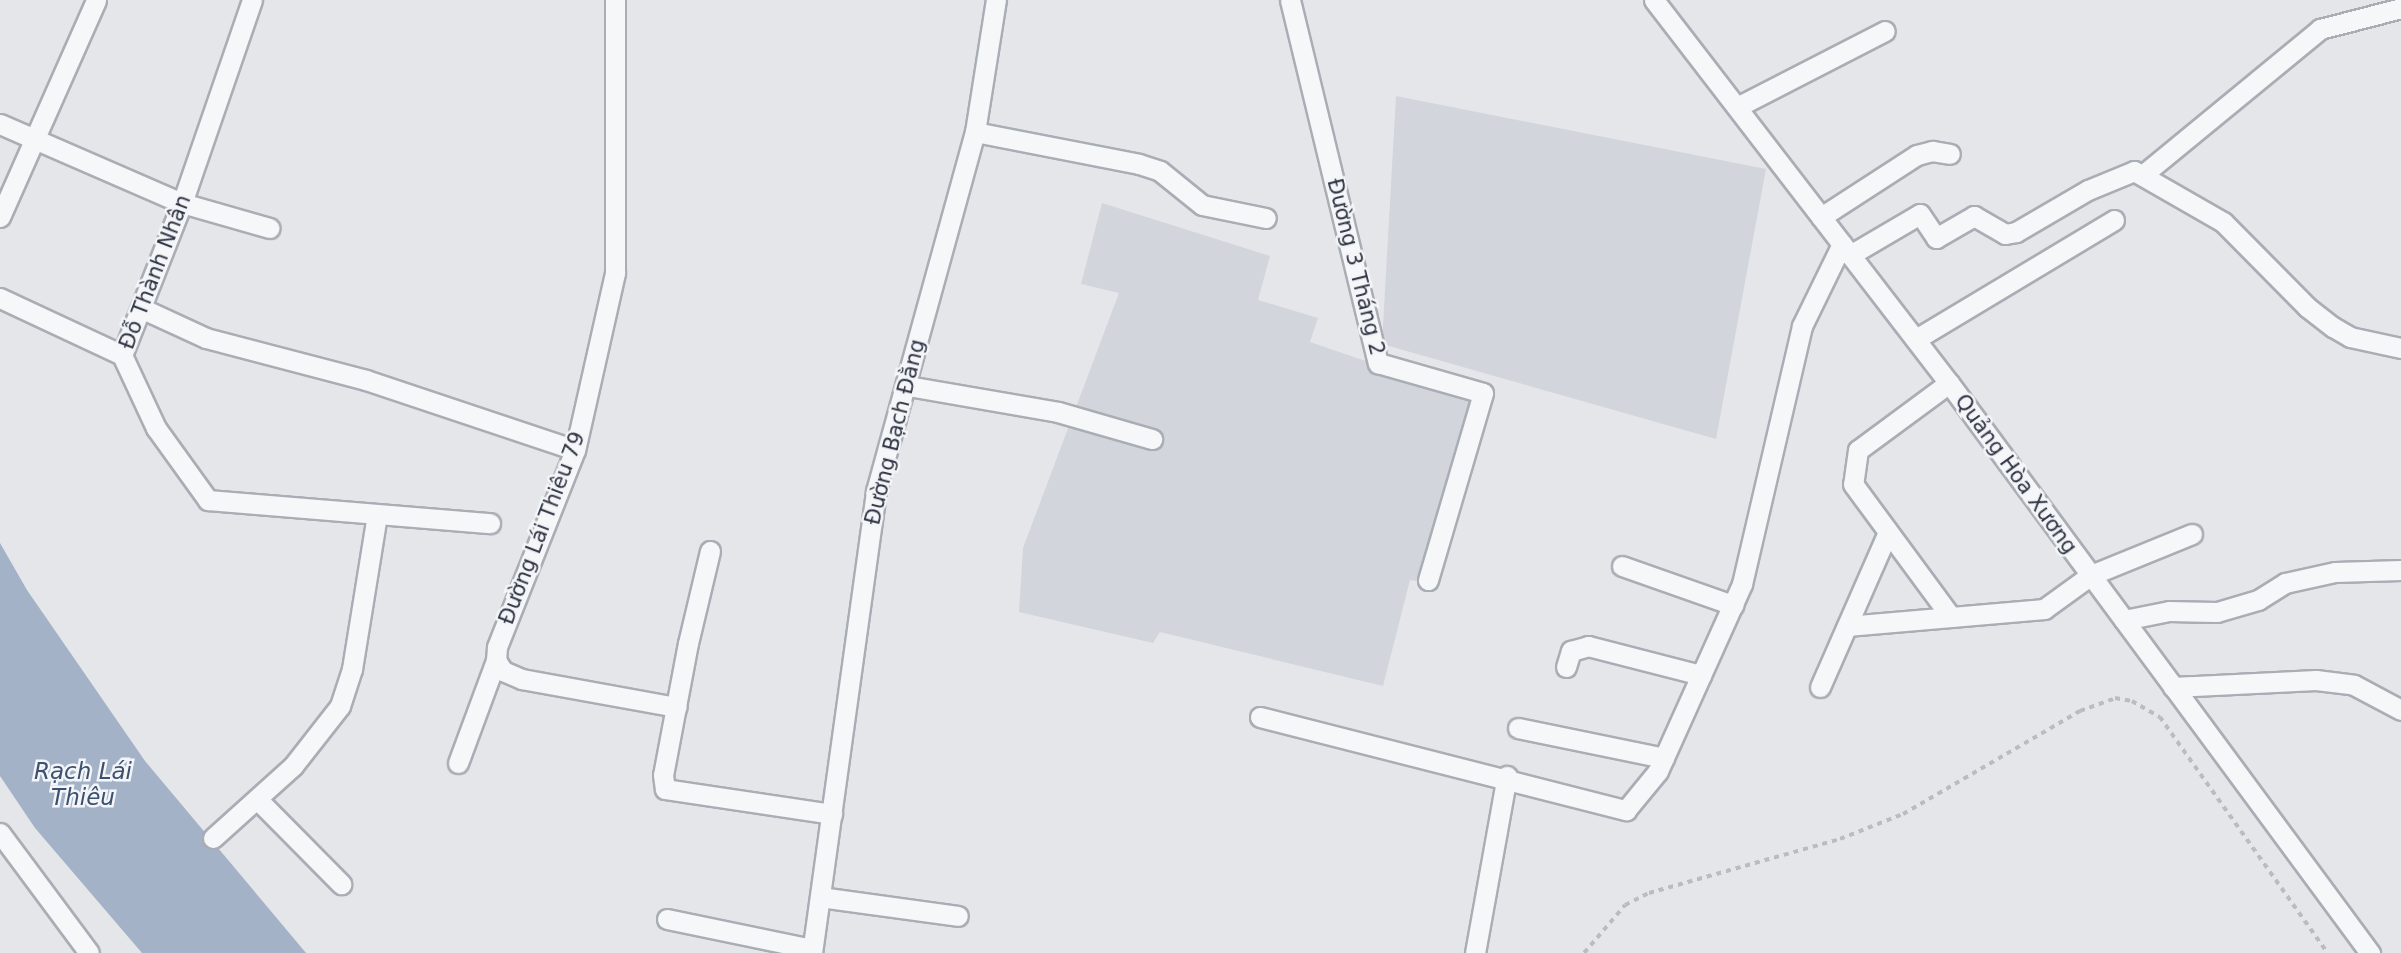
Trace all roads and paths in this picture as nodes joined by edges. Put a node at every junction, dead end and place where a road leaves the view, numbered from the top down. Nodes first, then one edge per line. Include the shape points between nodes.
1 (96, 0) edge
2 (252, 0) edge
3 (615, 0) edge
4 (996, 0) edge
5 (1290, 0) edge
6 (1654, 0) edge
7 (2401, 8) edge
8 (1885, 31) dead end
9 (1737, 107) junction
10 (0, 124) edge
11 (975, 132) junction
12 (35, 140) junction
13 (1951, 154) dead end
14 (2145, 173) junction
15 (182, 203) junction
16 (0, 217) edge
17 (1821, 217) junction
18 (1266, 218) dead end
19 (2114, 220) dead end
20 (269, 228) dead end
21 (1846, 250) junction
22 (0, 298) edge
23 (143, 309) junction
24 (1916, 339) junction
25 (2401, 348) edge
26 (122, 355) junction
27 (1949, 383) junction
28 (908, 386) junction
29 (1152, 439) dead end
30 (575, 450) junction
31 (377, 515) junction
32 (490, 523) dead end
33 (1888, 532) junction
34 (2192, 534) dead end
35 (709, 551) dead end
36 (1622, 566) dead end
37 (2401, 570) edge
38 (2091, 575) junction
39 (1428, 580) dead end
40 (1733, 605) junction
41 (1951, 617) junction
42 (2124, 620) junction
43 (1847, 626) junction
44 (496, 660) junction
45 (1566, 667) dead end
46 (1701, 675) junction
47 (1820, 687) dead end
48 (2173, 687) junction
49 (676, 707) junction
50 (2401, 710) edge
51 (1260, 717) dead end
52 (1518, 728) dead end
53 (1664, 758) junction
54 (458, 763) dead end
55 (1507, 776) junction
56 (257, 799) junction
57 (832, 814) junction
58 (0, 833) edge
59 (213, 838) dead end
60 (341, 884) dead end
61 (820, 897) junction
62 (958, 916) dead end
63 (667, 919) dead end
64 (812, 951) edge
65 (89, 953) edge
66 (1475, 953) edge
67 (1584, 953) edge
68 (2328, 953) edge
69 (2370, 953) edge

1 - 12 street
2 - 15 street, Đỗ Thành Nhân
3 - 30 street, Đường Lái Thiêu 79 via 615,273
4 - 11 street, Đường Bạch Đằng
5 - 39 street, Đường 3 Tháng 2 via 1378,363 1483,393
6 - 9 street, Quảng Hòa Xương
7 - 14 street via 2320,29
8 - 9 street
9 - 17 street, Quảng Hòa Xương
10 - 12 street
11 - 18 street via 1139,164 1160,171 1202,205
11 - 28 street, Đường Bạch Đằng
12 - 15 street
12 - 16 street
13 - 17 street via 1932,151 1917,155
14 - 21 street via 2117,175 2016,232 2005,234 1975,216 1937,238 1920,214
14 - 25 street via 2223,222 2333,327 2350,337
15 - 20 street
15 - 23 street, Đỗ Thành Nhân
17 - 21 street, Quảng Hòa Xương
19 - 24 street
21 - 24 street, Quảng Hòa Xương
21 - 40 street via 1802,326 1749,557
22 - 26 street
23 - 26 street, Đỗ Thành Nhân
23 - 30 street via 206,338 366,380
24 - 27 street, Quảng Hòa Xương
26 - 31 street, Đỗ Thành Nhân via 156,428 208,500
27 - 33 street via 1858,450 1853,484
27 - 38 street, Quảng Hòa Xương
28 - 29 street via 1058,412
28 - 57 street, Đường Bạch Đằng via 876,491
30 - 44 street, Đường Lái Thiêu 79 via 497,647
31 - 32 street, Đỗ Thành Nhân
31 - 56 street via 352,669 340,706 293,766
33 - 41 street
33 - 43 street
34 - 38 street
35 - 49 street
36 - 40 street
37 - 42 street via 2335,572 2285,583 2258,600 2217,612 2169,611
38 - 41 street via 2043,609
38 - 42 street, Quảng Hòa Xương
40 - 46 street
41 - 43 street
42 - 48 street, Quảng Hòa Xương
43 - 47 street
44 - 49 street via 503,671 522,679
44 - 54 street, Đường Lái Thiêu 79
45 - 46 street via 1571,651 1588,646
46 - 53 street
48 - 50 street via 2316,680 2354,685
48 - 69 street, Quảng Hòa Xương
49 - 57 street via 665,789
51 - 55 street
52 - 53 street
53 - 55 street via 1626,810
55 - 66 street
56 - 59 street
56 - 60 street
57 - 61 street, Đường Bạch Đằng
58 - 65 street
61 - 62 street
61 - 64 street, Đường Bạch Đằng
63 - 64 street
67 - 68 path via 1625,905 1649,893 1840,839 1903,814 2080,711 2115,698 2132,701 2160,717

